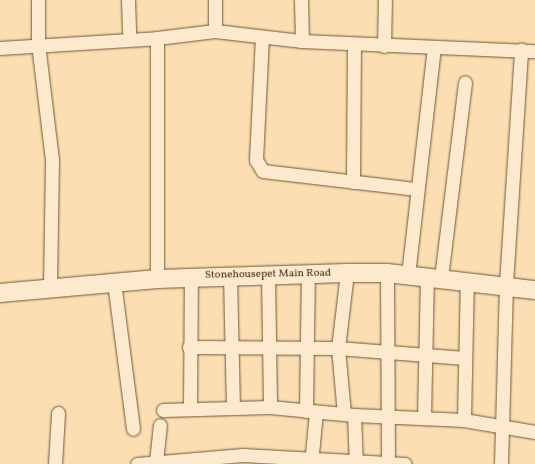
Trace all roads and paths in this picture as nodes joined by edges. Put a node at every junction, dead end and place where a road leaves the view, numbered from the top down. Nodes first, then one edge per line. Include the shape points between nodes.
1 (38, 0) edge
2 (128, 0) edge
3 (215, 0) edge
4 (301, 0) edge
5 (385, 0) edge
6 (215, 31) junction
7 (129, 37) junction
8 (262, 37) junction
9 (157, 38) junction
10 (302, 41) junction
11 (38, 44) junction
12 (354, 46) junction
13 (384, 46) junction
14 (434, 47) junction
15 (0, 48) edge
16 (521, 48) junction
17 (535, 51) edge
18 (465, 82) dead end
19 (353, 182) junction
20 (418, 189) junction
21 (347, 273) junction
22 (386, 273) junction
23 (308, 274) junction
24 (408, 275) junction
25 (230, 276) junction
26 (268, 276) junction
27 (191, 277) junction
28 (434, 278) junction
29 (157, 279) junction
30 (467, 281) junction
31 (114, 282) junction
32 (506, 284) junction
33 (50, 288) junction
34 (535, 290) edge
35 (0, 293) edge
36 (231, 346) junction
37 (267, 346) junction
38 (189, 347) junction
39 (308, 347) junction
40 (338, 348) junction
41 (387, 350) junction
42 (425, 356) junction
43 (465, 358) junction
44 (233, 407) junction
45 (270, 407) junction
46 (190, 409) junction
47 (163, 410) dead end
48 (311, 412) junction
49 (58, 413) dead end
50 (349, 415) junction
51 (390, 417) junction
52 (424, 418) junction
53 (464, 420) junction
54 (160, 425) dead end
55 (502, 426) junction
56 (133, 429) dead end
57 (535, 432) edge
58 (243, 459) edge
59 (199, 461) edge
60 (311, 461) edge
61 (156, 462) junction
62 (356, 462) edge
63 (388, 463) edge
64 (55, 464) edge
65 (137, 464) edge
66 (405, 464) edge
67 (501, 464) edge

1 - 11 street
2 - 7 street
3 - 6 street
4 - 10 street
5 - 13 street
6 - 8 street
6 - 9 street
7 - 9 street
7 - 11 street
8 - 10 street
8 - 19 street via 256,160 263,171
9 - 29 street
10 - 12 street
11 - 15 street
11 - 33 street via 52,160
12 - 13 street
12 - 19 street
13 - 14 street
14 - 16 street
14 - 20 street
16 - 17 street
16 - 32 street
18 - 28 street
19 - 20 street
20 - 24 street
21 - 22 main road, Stonehousepet Main Road
21 - 23 main road, Stonehousepet Main Road
21 - 40 street
22 - 24 main road, Stonehousepet Main Road
22 - 41 street
23 - 26 main road, Stonehousepet Main Road
23 - 39 street
24 - 28 main road, Stonehousepet Main Road
25 - 26 main road, Stonehousepet Main Road
25 - 27 main road, Stonehousepet Main Road
25 - 36 street
26 - 37 street
27 - 29 main road, Stonehousepet Main Road
27 - 38 street
28 - 30 main road, Stonehousepet Main Road
28 - 42 street
29 - 31 main road, Stonehousepet Main Road
30 - 32 main road, Stonehousepet Main Road
30 - 43 street
31 - 33 main road, Stonehousepet Main Road
31 - 56 street
32 - 34 main road, Stonehousepet Main Road
32 - 55 street
33 - 35 main road, Stonehousepet Main Road
36 - 37 street
36 - 38 street
36 - 44 street
37 - 39 street
37 - 45 street
38 - 46 street
39 - 40 street
39 - 48 street
40 - 41 street
40 - 50 street
41 - 42 street
41 - 51 street
42 - 43 street
42 - 52 street
43 - 53 street
44 - 45 street
44 - 46 street
45 - 48 street
46 - 47 street
48 - 50 street
48 - 60 street
49 - 64 street
50 - 51 street
50 - 62 street
51 - 52 street
51 - 63 street
52 - 53 street
53 - 55 street
54 - 61 street
55 - 57 street
55 - 67 street
58 - 59 street
58 - 60 street
59 - 61 street
60 - 62 street
61 - 65 street
62 - 63 street
63 - 66 street

